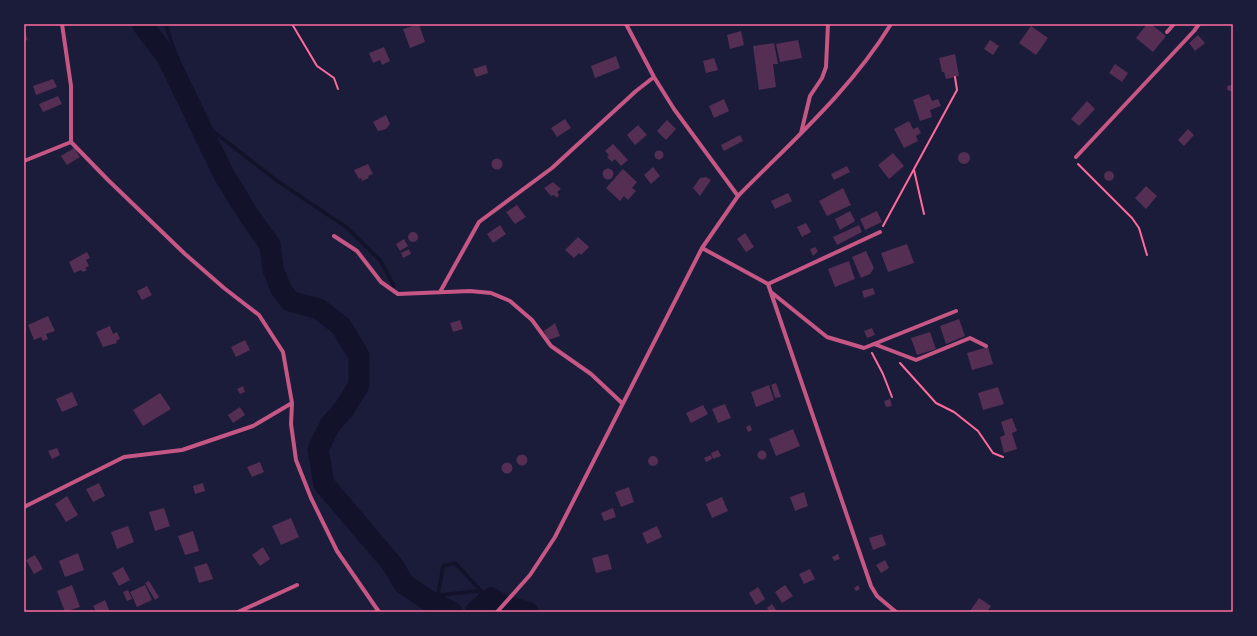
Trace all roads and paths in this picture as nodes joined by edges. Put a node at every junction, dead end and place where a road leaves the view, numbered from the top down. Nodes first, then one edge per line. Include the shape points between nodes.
1 (62, 24) edge
2 (292, 24) edge
3 (626, 24) edge
4 (828, 24) edge
5 (891, 24) edge
6 (1174, 24) edge
7 (1199, 24) edge
8 (1167, 32) dead end
9 (654, 77) junction
10 (955, 77) dead end
11 (338, 90) dead end
12 (801, 133) junction
13 (71, 142) junction
14 (1076, 157) joint
15 (24, 161) edge
16 (914, 169) junction
17 (738, 196) junction
18 (924, 214) dead end
19 (880, 232) joint
20 (334, 236) dead end
21 (702, 248) junction
22 (1147, 255) dead end
23 (768, 284) junction
24 (770, 291) junction
25 (440, 292) junction
26 (956, 311) dead end
27 (874, 344) junction
28 (986, 346) dead end
29 (868, 347) junction
30 (894, 360) dead end
31 (892, 397) dead end
32 (292, 403) junction
33 (622, 403) junction
34 (1003, 457) dead end
35 (24, 507) edge
36 (297, 585) dead end
37 (238, 612) edge
38 (379, 612) edge
39 (497, 612) edge
40 (896, 612) edge

1 - 13 street via 71,86
2 - 11 path via 317,66 334,78
3 - 9 street
4 - 12 street via 826,67 810,96
5 - 12 street via 844,90
6 - 8 street
7 - 14 street
9 - 17 street via 674,109
9 - 25 street via 552,168 479,222
10 - 16 path via 957,90
12 - 17 street
13 - 15 street
13 - 32 street via 185,254 259,315 283,352
14 - 22 path via 1076,162 1132,218 1139,228
16 - 18 path
16 - 19 path
17 - 21 street
19 - 23 street
20 - 25 street via 357,251 381,282 398,294
21 - 23 street
21 - 33 street
23 - 24 street
24 - 29 street via 827,337
24 - 40 street via 866,572 877,596
25 - 33 street via 470,291 491,294 510,301 532,320 551,346 591,374
26 - 27 street
27 - 28 street via 916,360 970,338
27 - 29 street
29 - 31 path
30 - 34 path via 911,373 936,403 954,412 978,431 993,453
32 - 35 street via 253,426 182,450 124,457
32 - 38 street via 291,424 296,460 311,498 337,551
33 - 39 street via 555,537 530,575
36 - 37 street

